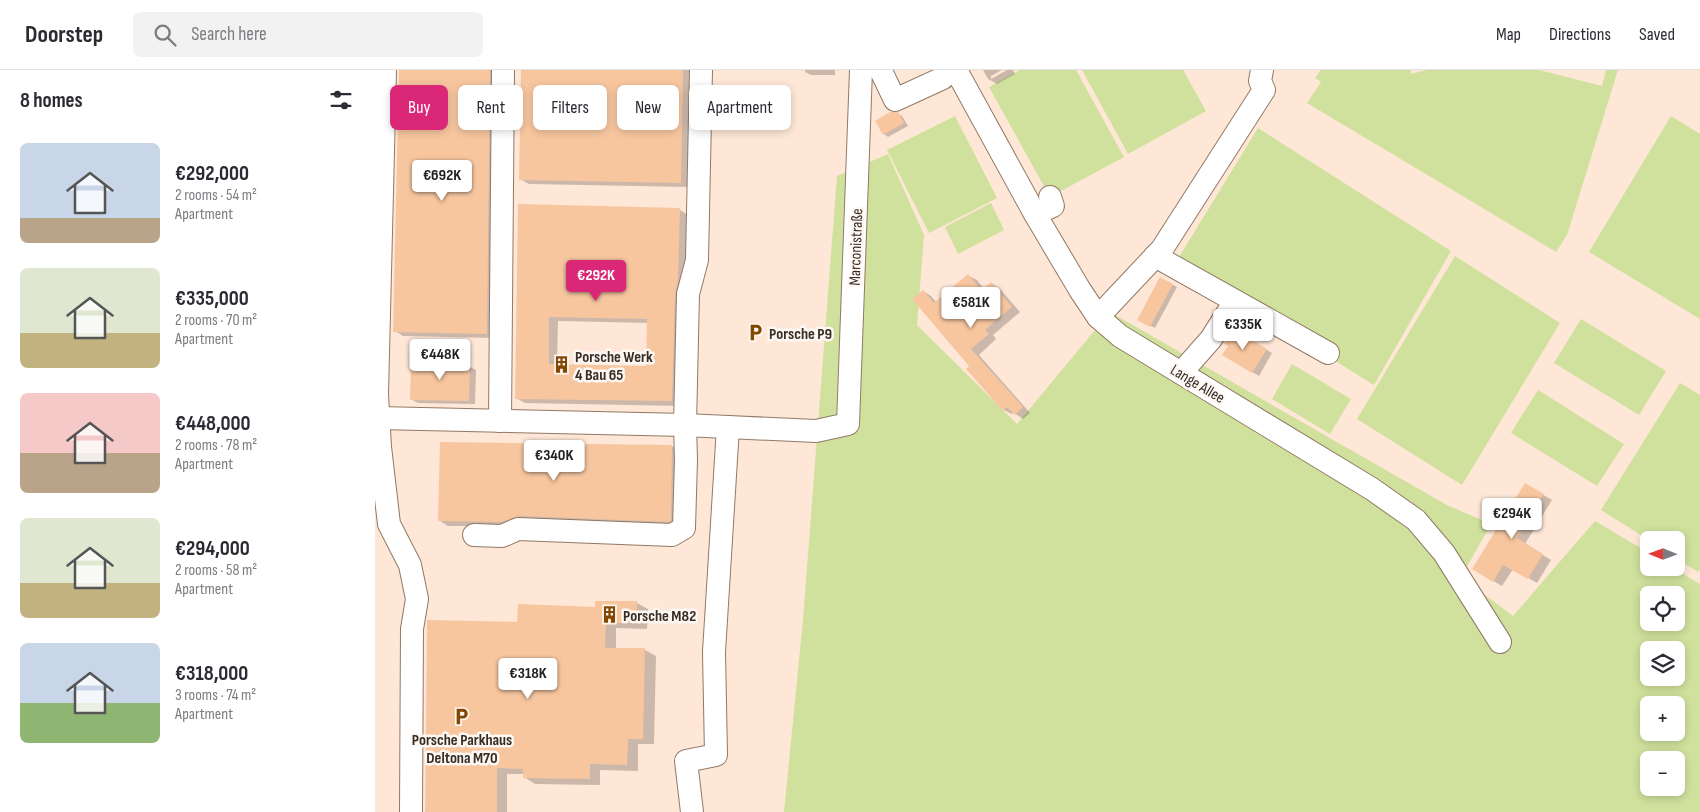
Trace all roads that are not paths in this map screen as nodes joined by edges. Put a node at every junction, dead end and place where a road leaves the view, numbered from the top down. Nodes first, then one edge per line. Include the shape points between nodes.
1 (385, 70) edge
2 (503, 70) edge
3 (701, 70) edge
4 (861, 70) edge
5 (881, 70) edge
6 (1262, 70) edge
7 (939, 75) edge
8 (1050, 198) dead end
9 (1035, 214) junction
10 (1155, 256) junction
11 (1235, 301) junction
12 (1098, 317) junction
13 (1328, 353) dead end
14 (1181, 373) junction
15 (378, 418) junction
16 (500, 421) junction
17 (685, 425) junction
18 (728, 427) junction
19 (474, 535) dead end
20 (1500, 642) dead end
21 (411, 812) edge
22 (692, 812) edge

1 - 15 lane
2 - 16 lane
3 - 17 lane via 697,260 688,294
4 - 18 lane, Marconistraße via 848,424 816,431
5 - 7 lane via 895,100
6 - 10 lane via 1260,81 1264,90
7 - 9 lane, Lange Allee
8 - 9 lane via 1053,206
9 - 12 lane, Lange Allee
10 - 11 lane
10 - 12 lane
11 - 13 lane
11 - 14 lane via 1211,339
12 - 14 lane, Lange Allee via 1120,336
14 - 20 lane, Lange Allee via 1416,520 1444,553
15 - 16 lane
15 - 21 lane via 389,524 410,565 417,599 413,629
16 - 17 lane
17 - 18 lane
17 - 19 lane via 684,528 672,535 518,529 502,536
18 - 22 lane via 714,652 716,756 687,762

